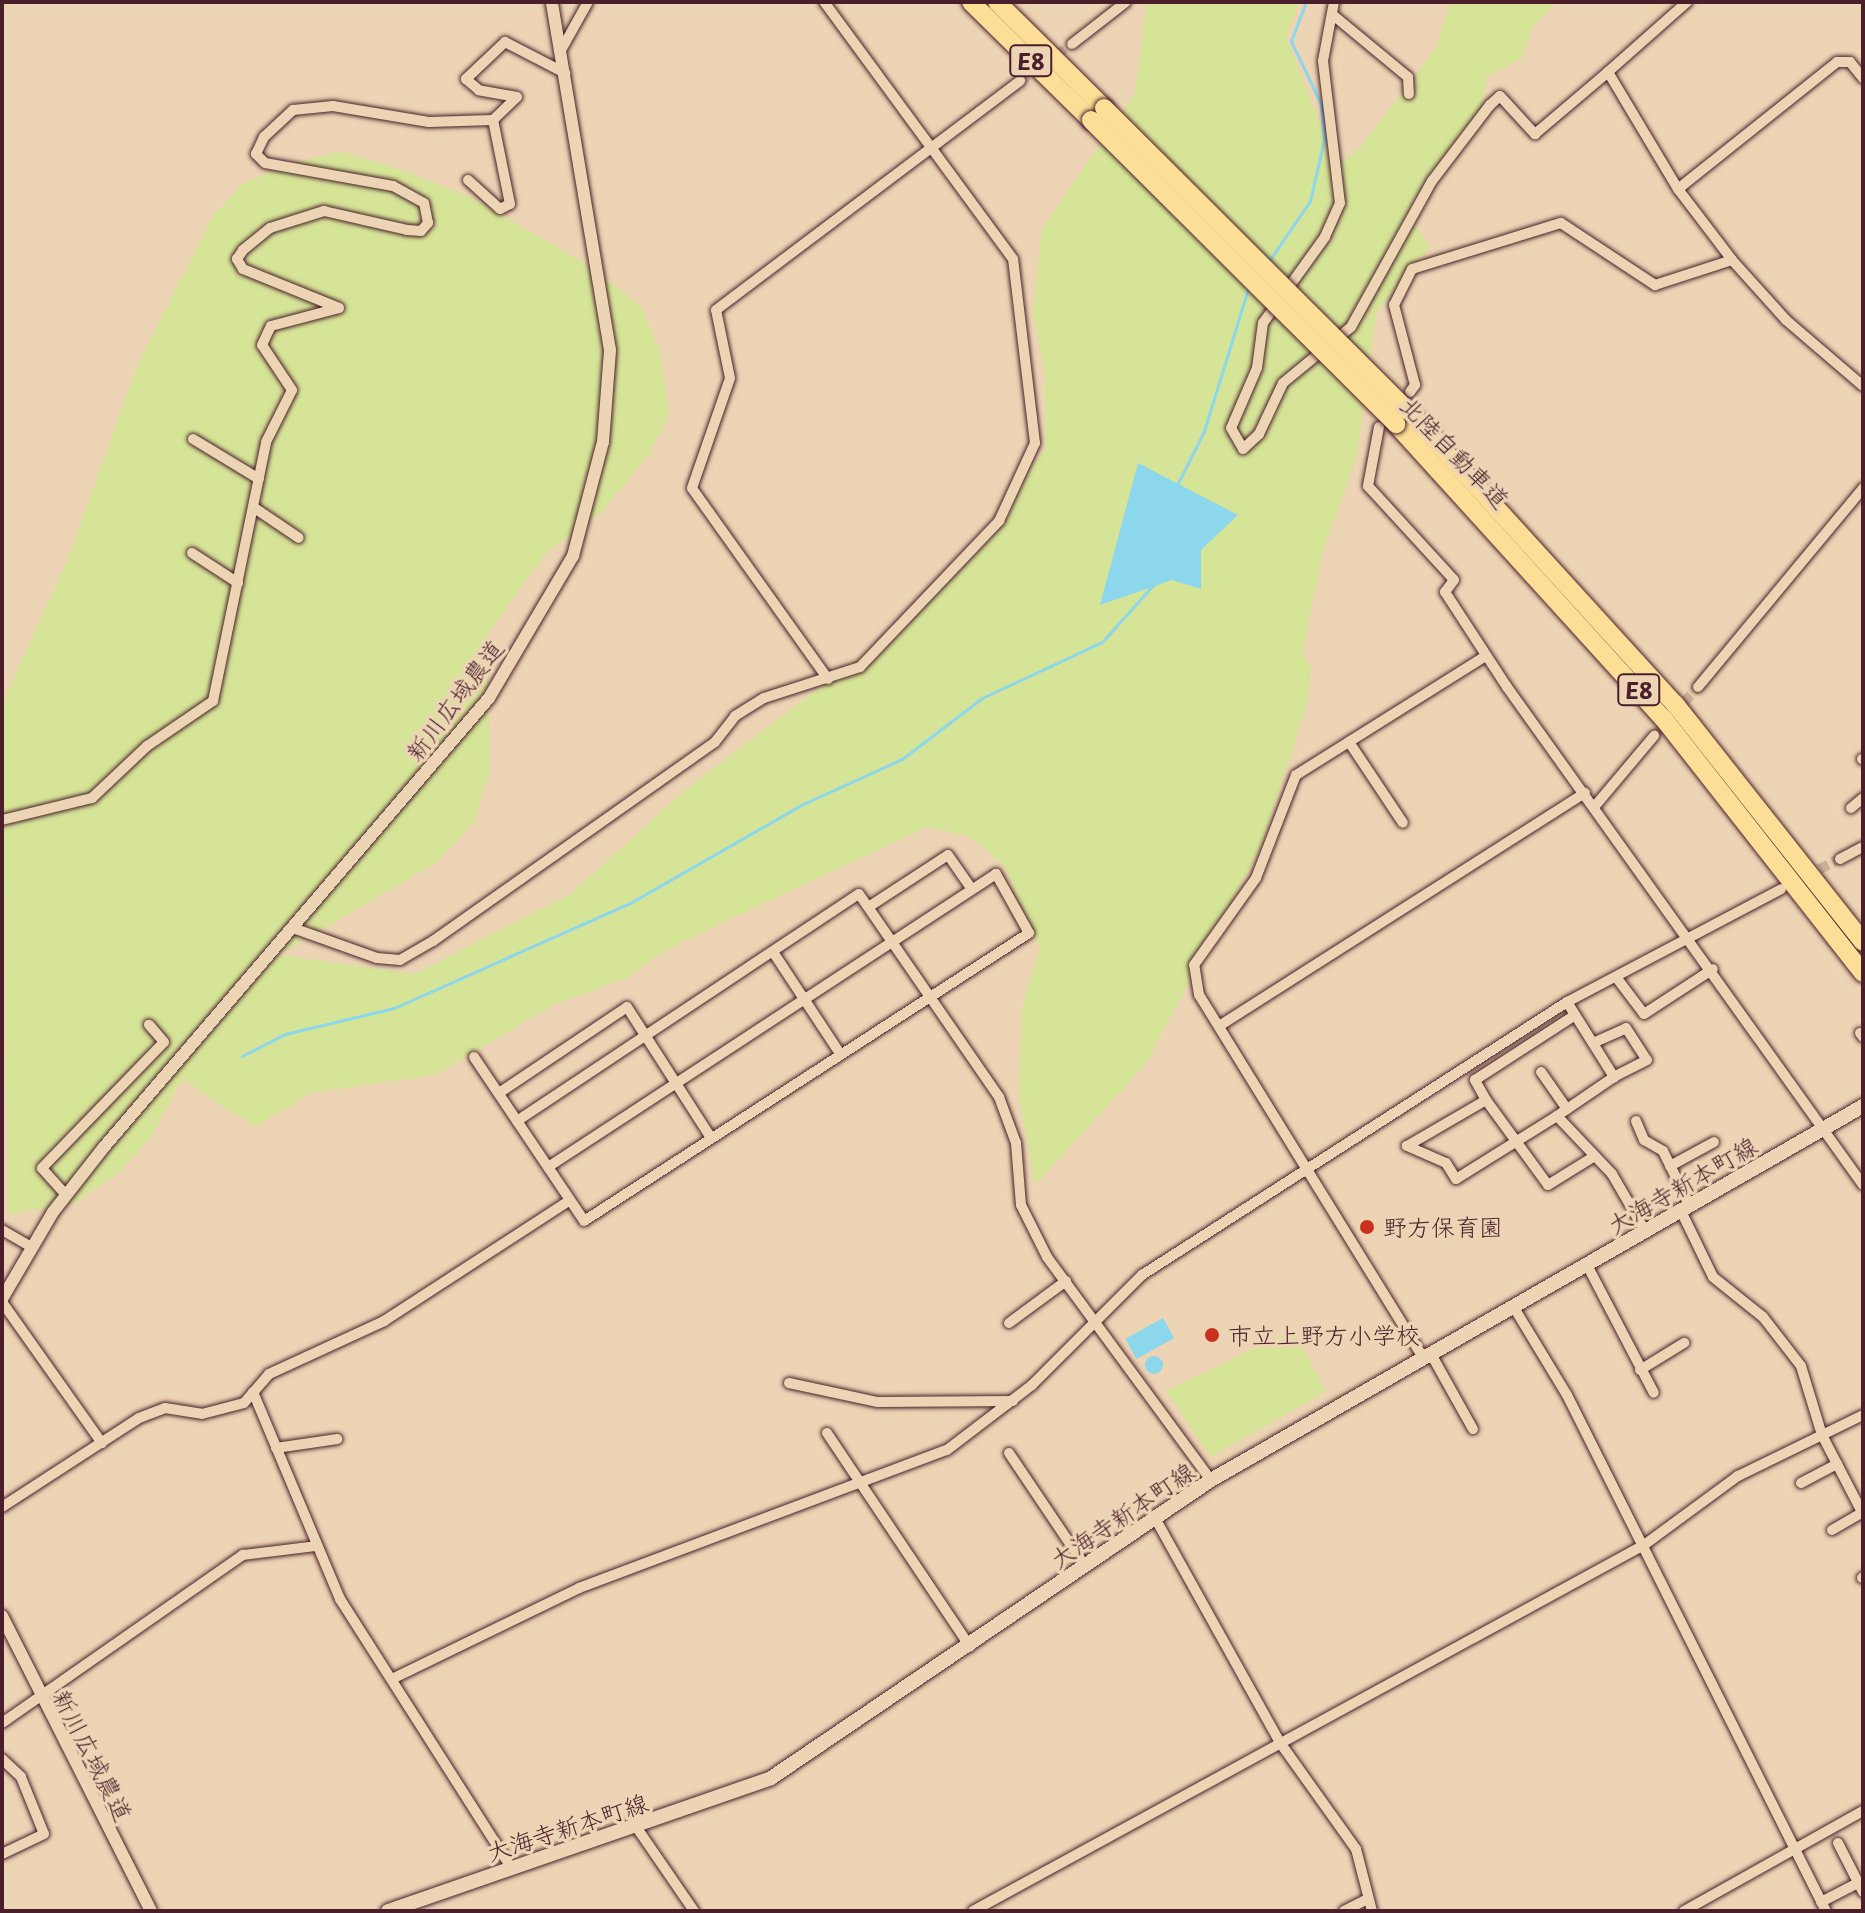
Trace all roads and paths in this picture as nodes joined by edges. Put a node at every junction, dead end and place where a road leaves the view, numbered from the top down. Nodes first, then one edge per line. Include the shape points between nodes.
1 (552, 2) edge
2 (588, 2) edge
3 (824, 2) edge
4 (971, 2) edge
5 (998, 2) edge
6 (1126, 2) edge
7 (1334, 2) edge
8 (1687, 2) edge
9 (1333, 15) junction
10 (1072, 44) tunnel mouth
11 (560, 52) junction
12 (1608, 72) junction
13 (565, 73) junction
14 (1863, 78) edge
15 (1020, 81) tunnel mouth
16 (1409, 94) dead end
17 (1098, 114) junction
18 (493, 120) junction
19 (931, 149) junction
20 (468, 180) dead end
21 (1678, 189) junction
22 (1732, 260) junction
23 (1863, 386) edge
24 (1410, 392) dead end
25 (1394, 421) junction
26 (193, 439) dead end
27 (259, 479) junction
28 (1863, 488) edge
29 (253, 507) junction
30 (299, 538) dead end
31 (192, 553) dead end
32 (238, 583) junction
33 (1486, 656) junction
34 (828, 679) junction
35 (1698, 687) tunnel mouth
36 (1654, 736) tunnel mouth
37 (1349, 742) junction
38 (1585, 793) junction
39 (1863, 798) edge
40 (1595, 806) junction
41 (1851, 808) dead end
42 (2, 820) edge
43 (1403, 823) dead end
44 (1863, 847) edge
45 (1840, 859) tunnel mouth
46 (971, 888) junction
47 (1781, 889) dead end
48 (870, 906) junction
49 (293, 928) junction
50 (1690, 938) junction
51 (1863, 942) edge
52 (890, 943) junction
53 (773, 952) junction
54 (1713, 969) junction
55 (1863, 973) edge
56 (1616, 977) junction
57 (804, 998) junction
58 (926, 1000) junction
59 (1567, 1002) junction
60 (1575, 1015) junction
61 (149, 1025) dead end
62 (1219, 1026) junction
63 (645, 1036) junction
64 (1593, 1043) junction
65 (841, 1055) junction
66 (474, 1057) dead end
67 (1541, 1072) dead end
68 (1614, 1077) junction
69 (673, 1083) junction
70 (499, 1093) junction
71 (1486, 1100) junction
72 (1863, 1106) edge
73 (1562, 1112) junction
74 (517, 1121) junction
75 (1636, 1121) dead end
76 (1827, 1127) junction
77 (711, 1138) junction
78 (1714, 1142) dead end
79 (1514, 1147) junction
80 (1595, 1156) junction
81 (1670, 1166) junction
82 (548, 1167) junction
83 (1308, 1168) junction
84 (1863, 1185) edge
85 (66, 1195) junction
86 (569, 1201) junction
87 (1686, 1208) junction
88 (2, 1230) edge
89 (1645, 1231) junction
90 (30, 1246) junction
91 (1587, 1265) junction
92 (1066, 1281) junction
93 (2, 1300) edge
94 (1513, 1306) junction
95 (1095, 1319) junction
96 (1009, 1323) dead end
97 (1684, 1343) dead end
98 (1428, 1356) junction
99 (1640, 1370) junction
100 (789, 1383) dead end
101 (253, 1392) junction
102 (1654, 1393) dead end
103 (1013, 1401) junction
104 (1863, 1415) edge
105 (1473, 1429) dead end
106 (827, 1433) dead end
107 (1822, 1435) junction
108 (337, 1439) dead end
109 (102, 1443) junction
110 (276, 1448) junction
111 (1009, 1453) dead end
112 (1837, 1464) junction
113 (1211, 1480) junction
114 (856, 1482) junction
115 (1801, 1483) dead end
116 (2, 1507) edge
117 (1863, 1513) edge
118 (1155, 1518) junction
119 (1832, 1530) dead end
120 (1644, 1545) junction
121 (316, 1546) junction
122 (1085, 1566) junction
123 (2, 1616) edge
124 (970, 1647) junction
125 (394, 1678) junction
126 (40, 1697) junction
127 (2, 1723) edge
128 (1281, 1744) junction
129 (2, 1759) edge
130 (1863, 1811) edge
131 (637, 1828) junction
132 (1838, 1843) dead end
133 (1794, 1851) junction
134 (2, 1854) edge
135 (512, 1869) junction
136 (1861, 1888) edge
137 (1368, 1899) junction
138 (1824, 1906) edge
139 (151, 1911) edge
140 (388, 1911) edge
141 (694, 1911) edge
142 (973, 1911) edge
143 (1344, 1911) edge
144 (1372, 1911) edge
145 (1684, 1911) edge

1 - 11 street, 新川広域農道
2 - 11 street
3 - 19 street
4 - 17 highway, 北陸自動車道 / E8
5 - 17 highway, 北陸自動車道 / E8
6 - 10 street
7 - 9 street
8 - 12 street
9 - 12 street via 1323,61 1340,203 1325,237 1263,323 1257,368 1231,428 1243,449 1259,434 1283,383 1351,327 1432,181 1490,105 1500,96 1535,134
9 - 16 street via 1408,77
11 - 13 street, 新川広域農道
12 - 21 street
13 - 18 street via 505,42 492,50 466,79 479,90 517,97
13 - 49 street, 新川広域農道 via 610,350 589,510 558,588 489,698
14 - 21 street via 1850,62 1837,62
15 - 19 street
17 - 25 highway, 北陸自動車道 / E8, bridge
18 - 20 street via 510,204 500,209
18 - 27 street via 429,122 333,106 293,110 264,137 256,154 265,163 380,181 413,195 429,213 421,231 324,211 255,236 237,259 243,269 339,308 268,331 262,345 292,390 276,415
19 - 34 street via 1013,259 1035,443 999,521 889,643
19 - 34 street via 716,310 730,378 692,488
21 - 22 street
22 - 23 street via 1786,320
22 - 24 street via 1655,285 1561,223 1412,269 1394,305 1415,385
25 - 33 street via 1368,486 1454,580 1445,592
25 - 51 highway, 北陸自動車道 / E8 via 1675,704
25 - 55 highway, 北陸自動車道 / E8 via 1663,718
26 - 27 street
27 - 29 street
28 - 35 street
29 - 30 street
29 - 32 street
31 - 32 street
32 - 42 street via 213,701 138,753 92,798
33 - 37 street
33 - 38 street
34 - 49 street via 764,698 735,716 715,742 400,960
36 - 40 street
37 - 43 street
37 - 62 street via 1296,775 1256,878 1194,965 1199,995
38 - 40 street
38 - 62 street
39 - 41 street
40 - 50 street
44 - 45 street
46 - 48 street via 948,855
46 - 52 street
46 - 58 street via 996,874 1029,933
47 - 50 street
48 - 52 street
48 - 53 street via 859,894
49 - 85 street, 新川広域農道
50 - 54 street
50 - 56 street
52 - 57 street
52 - 58 street
53 - 57 street
53 - 63 street
54 - 56 street via 1644,1014
54 - 76 street
56 - 59 street
57 - 65 street
57 - 69 street
58 - 65 street
58 - 92 street via 999,1097 1016,1143 1021,1205
59 - 60 street
59 - 83 street
60 - 64 street
60 - 71 street via 1475,1080
61 - 85 street via 164,1042 42,1168
62 - 83 street
63 - 69 street
63 - 70 street via 627,1007
63 - 74 street
64 - 68 street
64 - 68 street via 1626,1028 1647,1060
65 - 77 street
66 - 70 street
67 - 73 street
68 - 73 street
69 - 77 street
69 - 82 street
70 - 74 street
71 - 79 street
71 - 79 street via 1407,1146 1446,1163 1456,1179
72 - 76 main road, 大海寺新本町線
73 - 79 street
73 - 80 street
74 - 82 street
75 - 81 street
76 - 84 street
76 - 87 main road, 大海寺新本町線
77 - 86 street via 584,1221
78 - 81 street
79 - 80 street via 1548,1185
80 - 89 street
81 - 87 street
82 - 86 street
83 - 95 street via 1142,1275
83 - 98 street
85 - 90 street, 新川広域農道
86 - 101 street via 384,1321 269,1374
87 - 89 main road, 大海寺新本町線
87 - 107 street via 1713,1277 1763,1317 1801,1366
88 - 90 street
89 - 91 main road, 大海寺新本町線
90 - 93 street, 新川広域農道
91 - 94 main road, 大海寺新本町線
91 - 99 street
92 - 95 street
92 - 96 street
93 - 109 street
94 - 98 main road, 大海寺新本町線
94 - 120 street
95 - 103 street
95 - 113 street
97 - 99 street
98 - 105 street
98 - 113 main road, 大海寺新本町線
99 - 102 street
100 - 103 street via 878,1402
101 - 109 street via 244,1403 202,1414 165,1408
101 - 110 street
103 - 114 street via 947,1450
104 - 107 street
106 - 114 street
107 - 112 street
107 - 120 street via 1738,1476
108 - 110 street
109 - 116 street
110 - 121 street
111 - 122 street
112 - 115 street
112 - 117 street
113 - 118 main road, 大海寺新本町線
114 - 124 street
114 - 125 street via 576,1589
117 - 119 street
118 - 122 main road, 大海寺新本町線
118 - 128 street
120 - 128 street
120 - 133 street
121 - 125 street via 358,1631
121 - 126 street via 243,1555
122 - 124 main road, 大海寺新本町線
123 - 126 street, 新川広域農道
124 - 131 main road, 大海寺新本町線 via 793,1766
125 - 135 street
126 - 127 street
126 - 139 street, 新川広域農道
128 - 137 street via 1356,1849
128 - 142 street
129 - 134 street via 21,1777 44,1834
130 - 133 street
131 - 135 main road, 大海寺新本町線
131 - 141 street
132 - 136 street
133 - 138 street
133 - 145 street
135 - 140 main road, 大海寺新本町線
136 - 138 street
137 - 143 street
137 - 144 street

